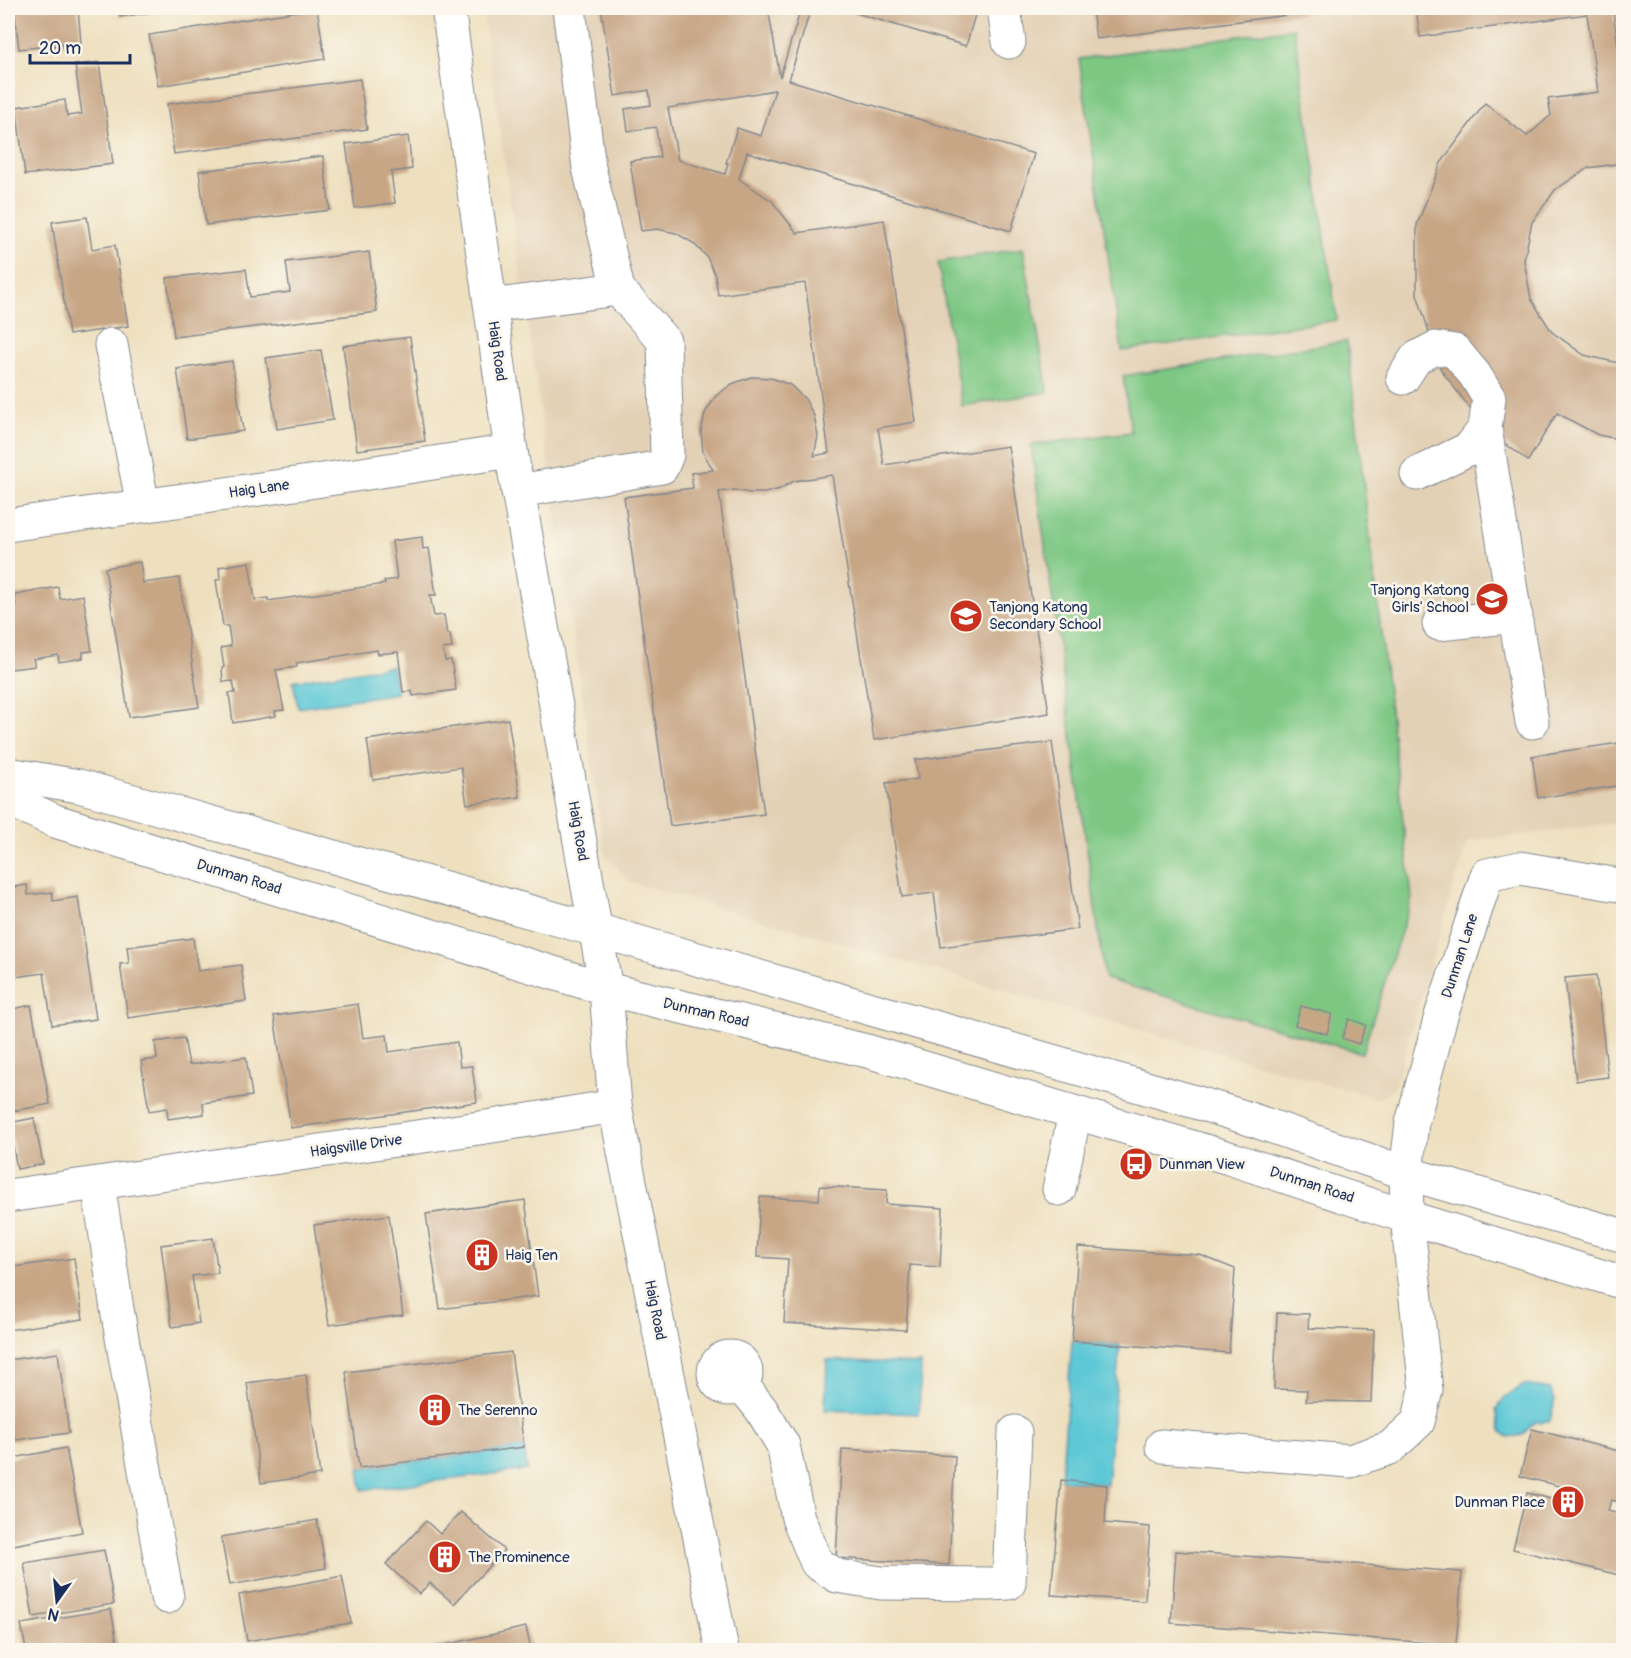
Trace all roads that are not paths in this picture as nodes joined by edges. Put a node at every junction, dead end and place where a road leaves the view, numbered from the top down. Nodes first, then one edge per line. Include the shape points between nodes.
1 (448, 8) edge
2 (569, 8) edge
3 (1004, 8) edge
4 (1009, 42) dead end
5 (618, 289) junction
6 (490, 306) junction
7 (111, 345) dead end
8 (1403, 378) dead end
9 (1485, 428) junction
10 (511, 451) junction
11 (1417, 474) dead end
12 (518, 490) junction
13 (143, 505) junction
14 (8, 525) edge
15 (1516, 616) junction
16 (1439, 624) dead end
17 (1532, 722) dead end
18 (8, 774) edge
19 (8, 799) edge
20 (1623, 886) edge
21 (596, 930) junction
22 (606, 990) junction
23 (615, 1106) junction
24 (1075, 1113) junction
25 (1406, 1173) junction
26 (98, 1183) junction
27 (1059, 1189) dead end
28 (8, 1196) edge
29 (1407, 1217) junction
30 (1623, 1236) edge
31 (1623, 1283) edge
32 (669, 1381) junction
33 (1015, 1432) dead end
34 (1162, 1446) dead end
35 (167, 1597) dead end
36 (722, 1650) edge

1 - 6 street, Haig Road
2 - 5 street via 589,168
3 - 4 street
5 - 6 street
5 - 12 street via 664,341 667,455 662,467
6 - 10 street, Haig Road
7 - 13 street
8 - 9 street via 1416,358 1435,348 1455,351 1489,398
9 - 11 street via 1470,448
9 - 15 street
10 - 12 street, Haig Road
10 - 13 street, Haig Lane
12 - 21 street, Haig Road
13 - 14 street, Haig Lane
15 - 16 street
15 - 17 street
18 - 21 street via 79,786
19 - 22 street, Dunman Road via 55,821
20 - 25 street, Dunman Lane via 1520,868 1487,874 1440,1016 1412,1123
21 - 22 street, Haig Road
21 - 25 street via 1244,1117
22 - 23 street, Haig Road
22 - 24 street, Dunman Road via 867,1051
23 - 26 street, Haigsville Drive
23 - 32 street, Haig Road
24 - 27 street
24 - 29 street, Dunman Road
25 - 29 street
25 - 30 street
26 - 28 street, Haigsville Drive
26 - 35 street
29 - 31 street, Dunman Road
29 - 34 street via 1426,1390 1418,1422 1390,1448 1350,1461
32 - 33 street via 726,1379 761,1409 783,1445 798,1518 817,1563 837,1576 881,1582 1009,1583
32 - 36 street, Haig Road

